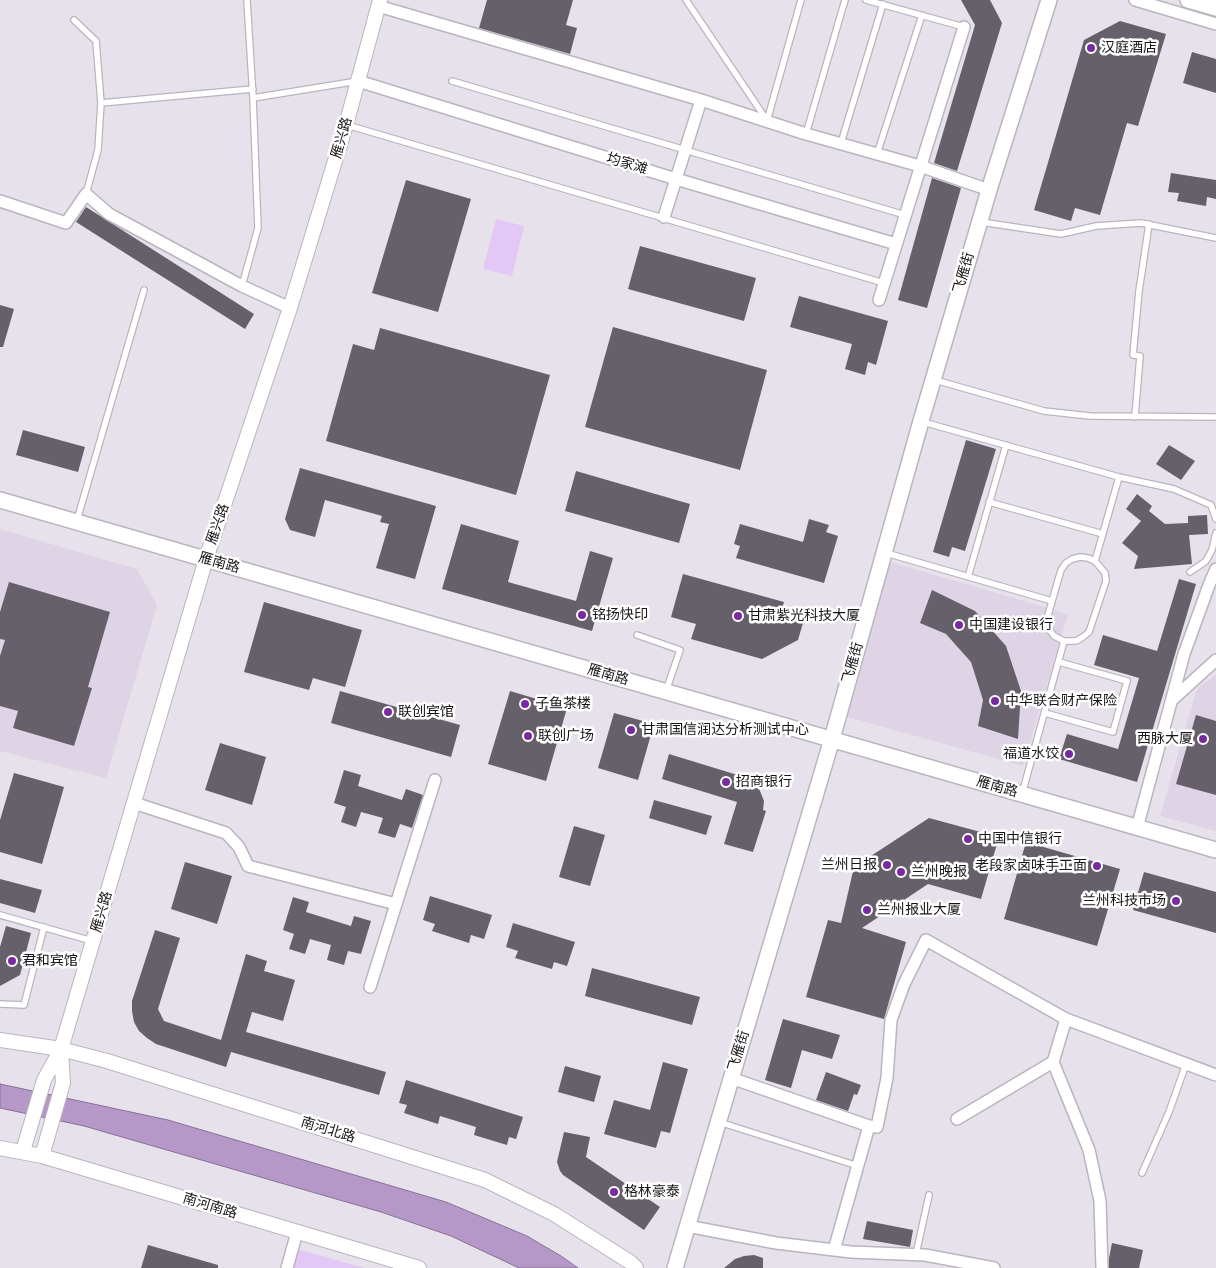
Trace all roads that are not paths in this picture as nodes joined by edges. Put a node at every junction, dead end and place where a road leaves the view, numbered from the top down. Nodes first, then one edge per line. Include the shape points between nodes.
1 (247, 0) edge
2 (686, 0) edge
3 (801, 0) edge
4 (845, 0) edge
5 (866, 0) edge
6 (1049, 0) edge
7 (1135, 0) edge
8 (1188, 0) edge
9 (379, 3) edge
10 (882, 4) junction
11 (1216, 8) edge
12 (922, 15) junction
13 (74, 20) dead end
14 (1216, 24) edge
15 (964, 27) joint
16 (358, 81) junction
17 (452, 81) dead end
18 (252, 89) junction
19 (253, 98) junction
20 (701, 100) junction
21 (101, 103) junction
22 (767, 121) junction
23 (346, 124) junction
24 (806, 134) junction
25 (841, 143) junction
26 (685, 150) junction
27 (877, 154) junction
28 (920, 166) junction
29 (676, 179) junction
30 (989, 190) junction
31 (86, 194) junction
32 (0, 201) edge
33 (905, 215) junction
34 (664, 218) junction
35 (979, 222) junction
36 (1148, 224) junction
37 (1216, 238) edge
38 (896, 244) junction
39 (884, 282) junction
40 (242, 286) junction
41 (144, 290) dead end
42 (879, 300) dead end
43 (290, 308) junction
44 (933, 380) junction
45 (1216, 416) edge
46 (1135, 417) junction
47 (921, 421) junction
48 (1006, 445) junction
49 (1119, 477) junction
50 (0, 500) edge
51 (990, 502) junction
52 (1216, 519) edge
53 (76, 522) junction
54 (1216, 533) edge
55 (1103, 534) junction
56 (884, 553) junction
57 (206, 559) junction
58 (1095, 561) junction
59 (1216, 569) edge
60 (1190, 572) dead end
61 (968, 577) junction
62 (1052, 601) junction
63 (637, 635) dead end
64 (1064, 641) junction
65 (1216, 660) edge
66 (1059, 662) junction
67 (666, 691) junction
68 (1171, 702) junction
69 (1045, 713) junction
70 (832, 739) junction
71 (435, 780) dead end
72 (1022, 794) junction
73 (134, 803) junction
74 (1137, 828) junction
75 (1216, 850) edge
76 (396, 904) junction
77 (0, 915) edge
78 (44, 928) junction
79 (94, 941) junction
80 (370, 987) dead end
81 (0, 1004) edge
82 (1066, 1019) junction
83 (0, 1040) edge
84 (61, 1049) junction
85 (1053, 1062) junction
86 (1186, 1064) junction
87 (1216, 1076) edge
88 (731, 1078) junction
89 (956, 1119) dead end
90 (718, 1122) junction
91 (870, 1126) junction
92 (0, 1148) edge
93 (22, 1151) junction
94 (42, 1156) junction
95 (858, 1166) junction
96 (1142, 1173) dead end
97 (930, 1195) dead end
98 (687, 1226) junction
99 (297, 1232) junction
100 (834, 1250) junction
101 (916, 1254) junction
102 (287, 1268) edge
103 (419, 1268) edge
104 (636, 1268) edge
105 (675, 1268) edge
106 (994, 1268) edge
107 (1102, 1268) edge

1 - 18 lane
2 - 22 lane
3 - 22 lane
4 - 24 lane
5 - 10 lane
6 - 30 main road, 飞雁街
7 - 14 street
8 - 11 main road
9 - 16 street, 雁兴路
9 - 20 street
10 - 12 lane
10 - 25 lane
12 - 15 lane
12 - 27 lane
13 - 21 lane via 96,41
15 - 28 street
16 - 19 lane
16 - 23 street, 雁兴路
16 - 29 street, 均家滩
17 - 26 lane
18 - 19 lane
18 - 21 lane
19 - 40 lane via 258,228
20 - 22 street
20 - 26 street
21 - 31 lane via 98,150
22 - 24 street
23 - 34 lane
23 - 43 street, 雁兴路
24 - 25 street
25 - 27 street
26 - 29 street
26 - 33 lane
27 - 28 street
28 - 30 street
28 - 33 street
29 - 34 street
29 - 38 street, 均家滩
30 - 35 main road, 飞雁街
31 - 32 street via 66,223
31 - 40 street via 109,214
33 - 38 street
34 - 39 lane
35 - 36 lane via 1061,234 1096,226
35 - 44 main road, 飞雁街
36 - 37 lane
36 - 46 lane via 1133,355 1140,356
38 - 39 street
39 - 42 street
40 - 43 street
41 - 53 lane
43 - 57 street, 雁兴路
44 - 46 lane via 1044,411
44 - 47 main road, 飞雁街
45 - 46 lane
47 - 48 lane
47 - 56 main road, 飞雁街
48 - 49 lane
48 - 51 lane
49 - 52 lane via 1174,489 1211,505
49 - 55 lane
50 - 53 main road, 雁南路
51 - 55 lane
51 - 61 lane
53 - 57 main road, 雁南路
54 - 60 lane via 1206,560
55 - 58 lane
56 - 61 lane
56 - 70 main road, 飞雁街
57 - 67 main road, 雁南路
57 - 73 street, 雁兴路
58 - 62 lane via 1080,557 1066,563
58 - 64 lane via 1106,581 1089,632 1076,641
59 - 68 street via 1184,654
61 - 62 lane
62 - 64 lane via 1046,622 1054,636
63 - 67 lane via 680,650
64 - 66 lane
65 - 68 street
66 - 69 lane
66 - 69 lane via 1127,681 1113,732
67 - 70 main road, 雁南路
68 - 74 street
69 - 72 lane
70 - 72 main road, 雁南路
70 - 88 main road, 飞雁街
71 - 76 street
72 - 74 main road, 雁南路
73 - 76 street via 226,833 239,847 248,866
73 - 79 street, 雁兴路
74 - 75 main road, 雁南路
76 - 80 street
77 - 78 lane
78 - 79 lane
78 - 81 lane via 24,1005
79 - 84 street, 雁兴路
82 - 85 street
82 - 86 street
82 - 91 street via 926,940 890,1020 885,1088 877,1127
83 - 84 street, 南河北路
84 - 93 street via 44,1080
84 - 94 street via 63,1084
84 - 104 street, 南河北路 via 486,1180 554,1214
85 - 89 street
85 - 107 street via 1089,1150 1100,1202
86 - 87 street
86 - 96 lane
88 - 90 main road, 飞雁街
88 - 91 street
90 - 95 lane
90 - 98 main road, 飞雁街
91 - 95 street
92 - 93 street, 南河南路
93 - 94 street, 南河南路
94 - 99 street, 南河南路
95 - 100 street
97 - 101 lane
98 - 100 street via 776,1244
98 - 105 main road, 飞雁街
99 - 102 street
99 - 103 street, 南河南路
100 - 101 street
101 - 106 street

